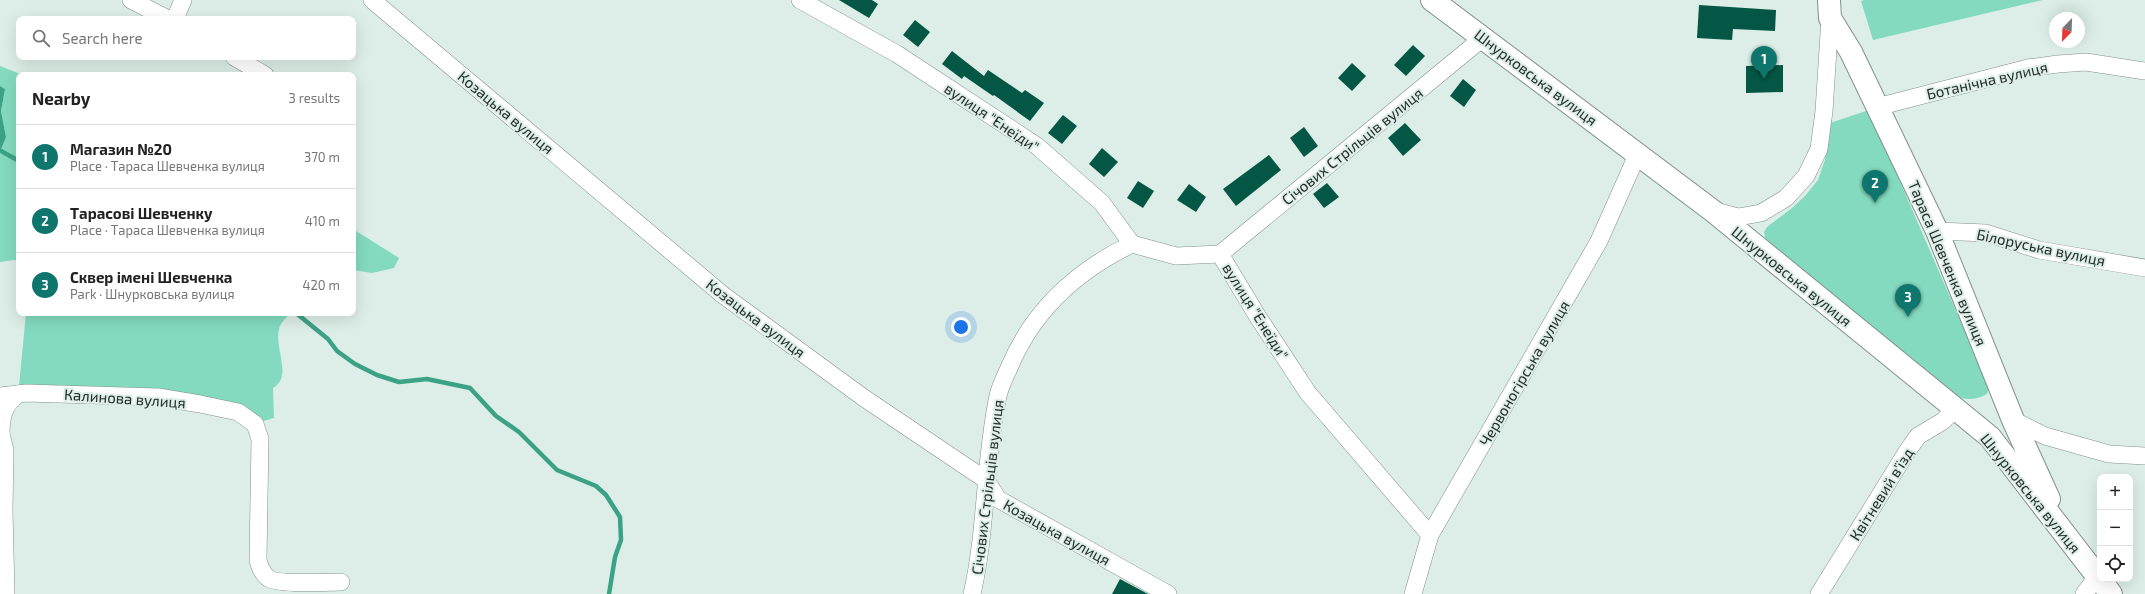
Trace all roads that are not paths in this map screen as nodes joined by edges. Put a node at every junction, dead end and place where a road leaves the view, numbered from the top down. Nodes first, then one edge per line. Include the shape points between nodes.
1 (131, 0) edge
2 (183, 0) edge
3 (372, 0) edge
4 (800, 0) edge
5 (1432, 0) edge
6 (1830, 9) edge
7 (162, 16) edge
8 (176, 16) edge
9 (1484, 38) junction
10 (239, 60) edge
11 (2145, 71) edge
12 (260, 72) edge
13 (1877, 107) junction
14 (1638, 153) junction
15 (1713, 211) junction
16 (1937, 231) junction
17 (1132, 244) junction
18 (1220, 254) junction
19 (2145, 268) edge
20 (18, 394) junction
21 (0, 396) edge
22 (1949, 404) junction
23 (2013, 420) junction
24 (1, 432) edge
25 (2145, 456) edge
26 (986, 480) junction
27 (2062, 529) junction
28 (1430, 536) junction
29 (2097, 577) joint
30 (341, 582) dead end
31 (2101, 582) edge
32 (6, 594) edge
33 (972, 594) edge
34 (1168, 594) edge
35 (1413, 594) edge
36 (1819, 594) edge
37 (2084, 594) edge
38 (2112, 594) edge

1 - 7 street
2 - 8 street
3 - 26 street, Козацька вулиця via 723,295 864,398
4 - 17 street, вулиця "Енеїди" via 897,54 1038,146 1102,203
5 - 9 street, Шнурковська вулиця
6 - 13 street, Тараса Шевченка вулиця
6 - 15 street via 1819,149 1806,176 1786,198 1761,213 1738,217
9 - 14 street, Шнурковська вулиця
9 - 18 street, Січових Стрільців вулиця
10 - 12 street
11 - 13 street, Ботанічна вулиця via 2086,62 2028,68
13 - 16 street, Тараса Шевченка вулиця
14 - 15 street, Шнурковська вулиця
14 - 28 street, Червоногірська вулиця via 1599,241
15 - 22 street, Шнурковська вулиця
16 - 19 street, Білоруська вулиця via 1986,233 2039,250
16 - 23 street, Тараса Шевченка вулиця
17 - 18 street, вулиця "Енеїди" via 1176,256
17 - 26 street, Січових Стрільців вулиця via 1108,255 1087,269 1057,294 1033,321 1014,356 998,394
18 - 28 street, вулиця "Енеїди" via 1308,393
20 - 21 street, Калинова вулиця
20 - 24 street via 7,403
20 - 30 street, Калинова вулиця via 158,397 238,412 255,424 260,439 260,570 270,580
22 - 27 street, Шнурковська вулиця via 1990,437
22 - 36 street, Квітневий в'їзд via 1950,413 1943,421 1918,436 1906,453
23 - 25 street via 2045,436 2109,454
23 - 27 street, Тараса Шевченка вулиця
24 - 32 street via 5,450
26 - 33 street, Січових Стрільців вулиця via 980,563
26 - 34 street, Козацька вулиця via 998,499
27 - 29 street, Шнурковська вулиця
28 - 35 street, Червоногірська вулиця
29 - 37 street
31 - 38 street, Шнурковська вулиця

